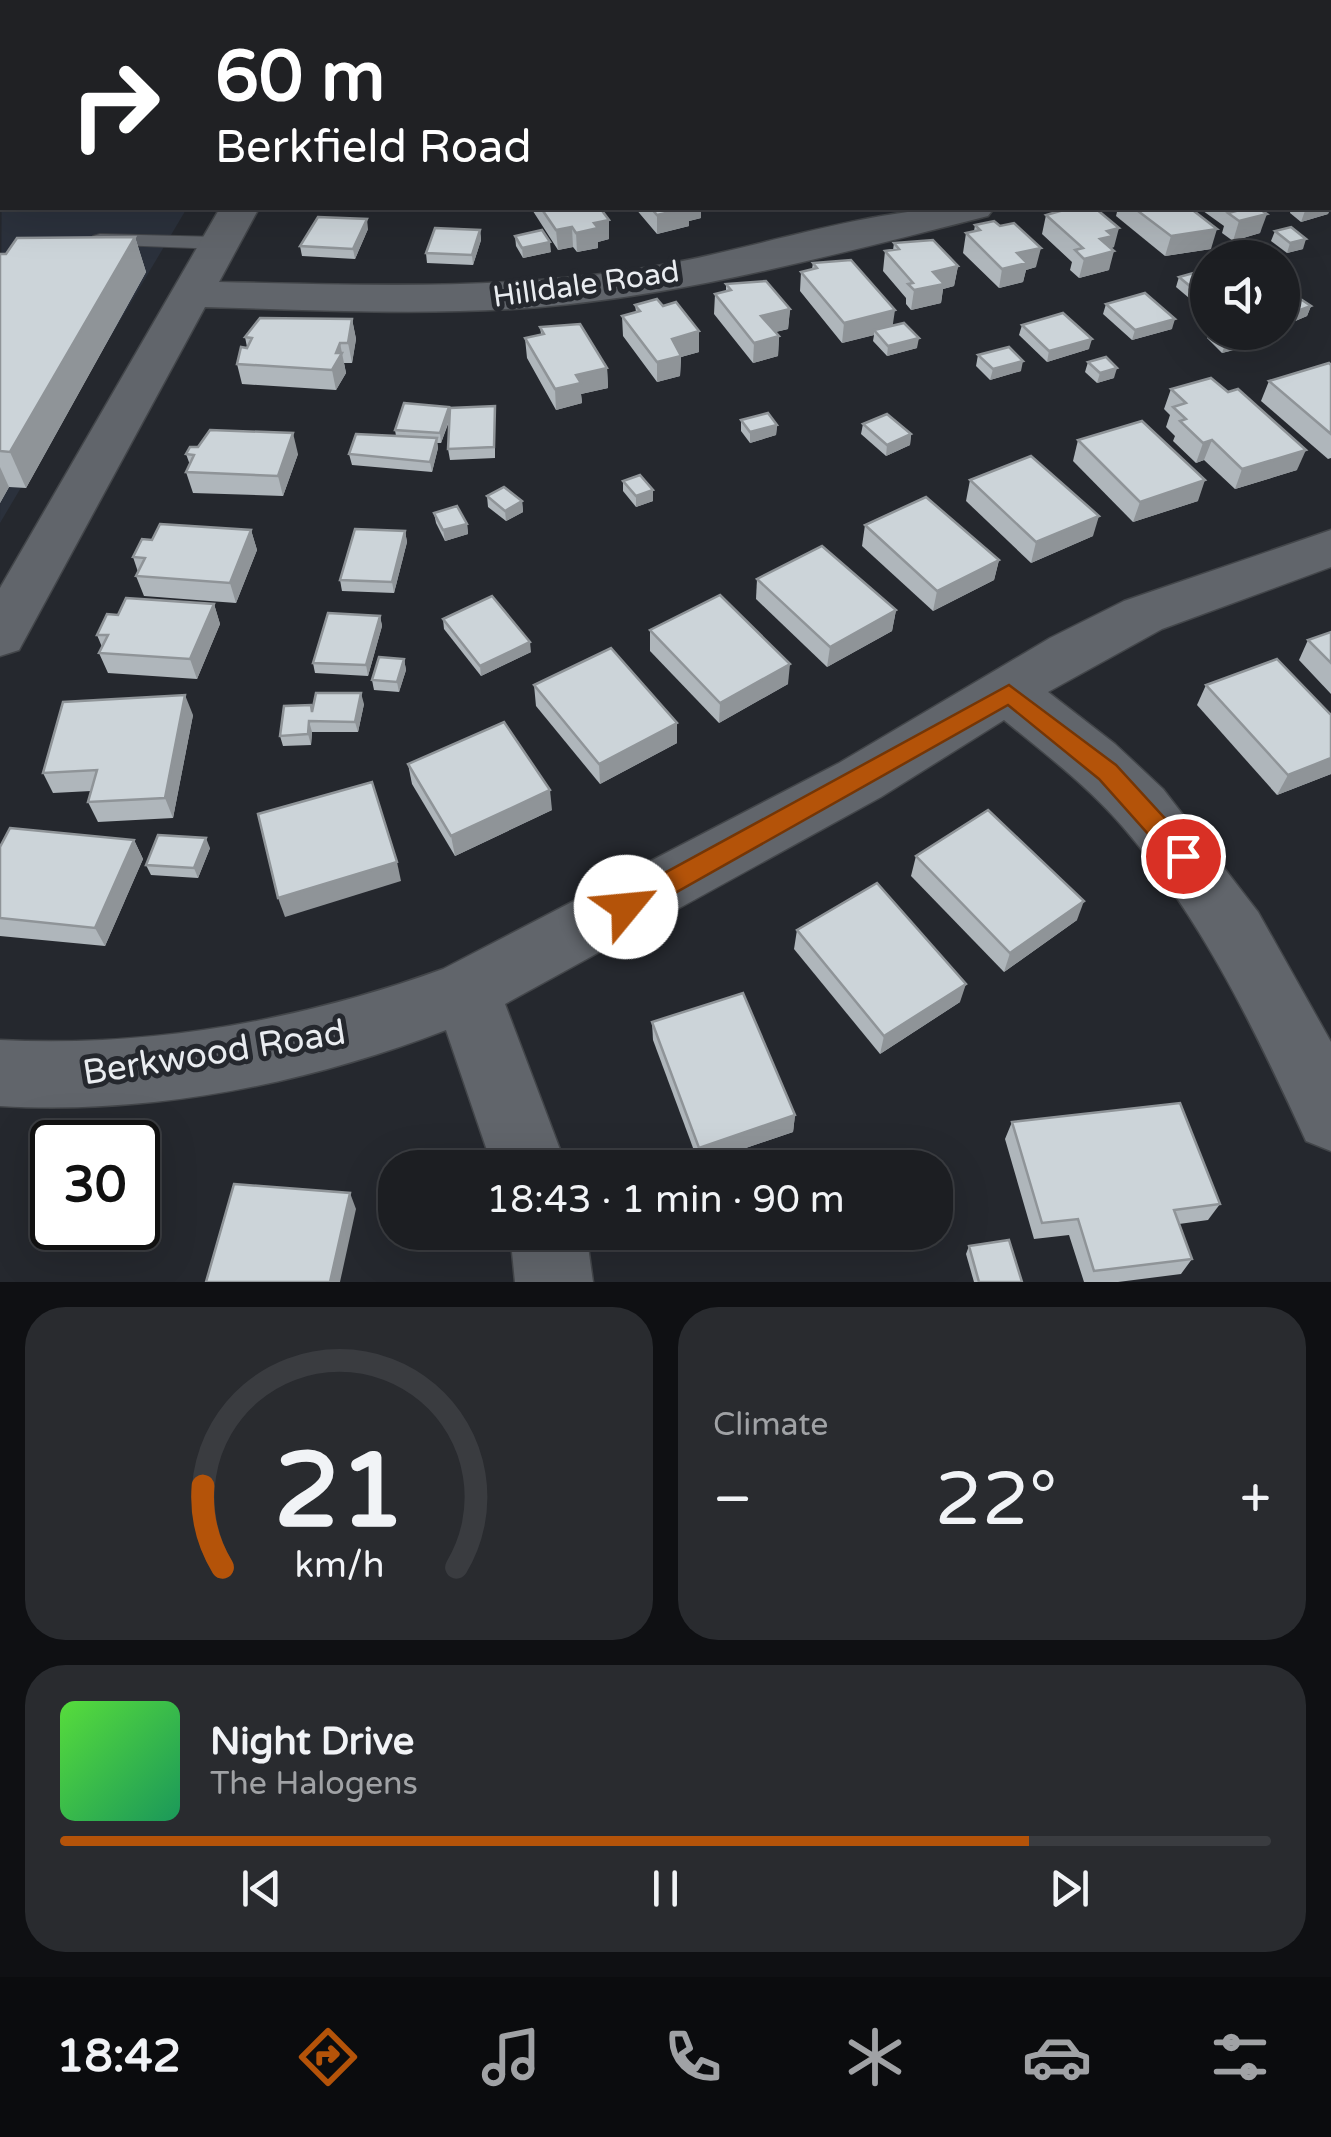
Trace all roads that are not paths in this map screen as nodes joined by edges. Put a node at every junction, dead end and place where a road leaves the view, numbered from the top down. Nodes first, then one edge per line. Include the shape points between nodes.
1 (965, 210) edge
2 (229, 225) edge
3 (86, 240) edge
4 (191, 294) junction
5 (1331, 548) edge
6 (0, 636) edge
7 (1009, 694) junction
8 (466, 991) junction
9 (0, 1073) edge
10 (1331, 1117) edge
11 (523, 1150) edge
12 (550, 1250) edge
13 (554, 1282) edge

1 - 4 street, Hilldale Road via 638,280 541,294 450,300
2 - 3 lane
2 - 4 street
4 - 6 street
5 - 7 street, Berkwood Road via 1143,615 1070,652
7 - 8 street, Berkwood Road
7 - 10 street via 1107,772 1183,856 1283,1016
8 - 9 street, Berkwood Road via 288,1048 158,1068
8 - 11 street
12 - 13 street

